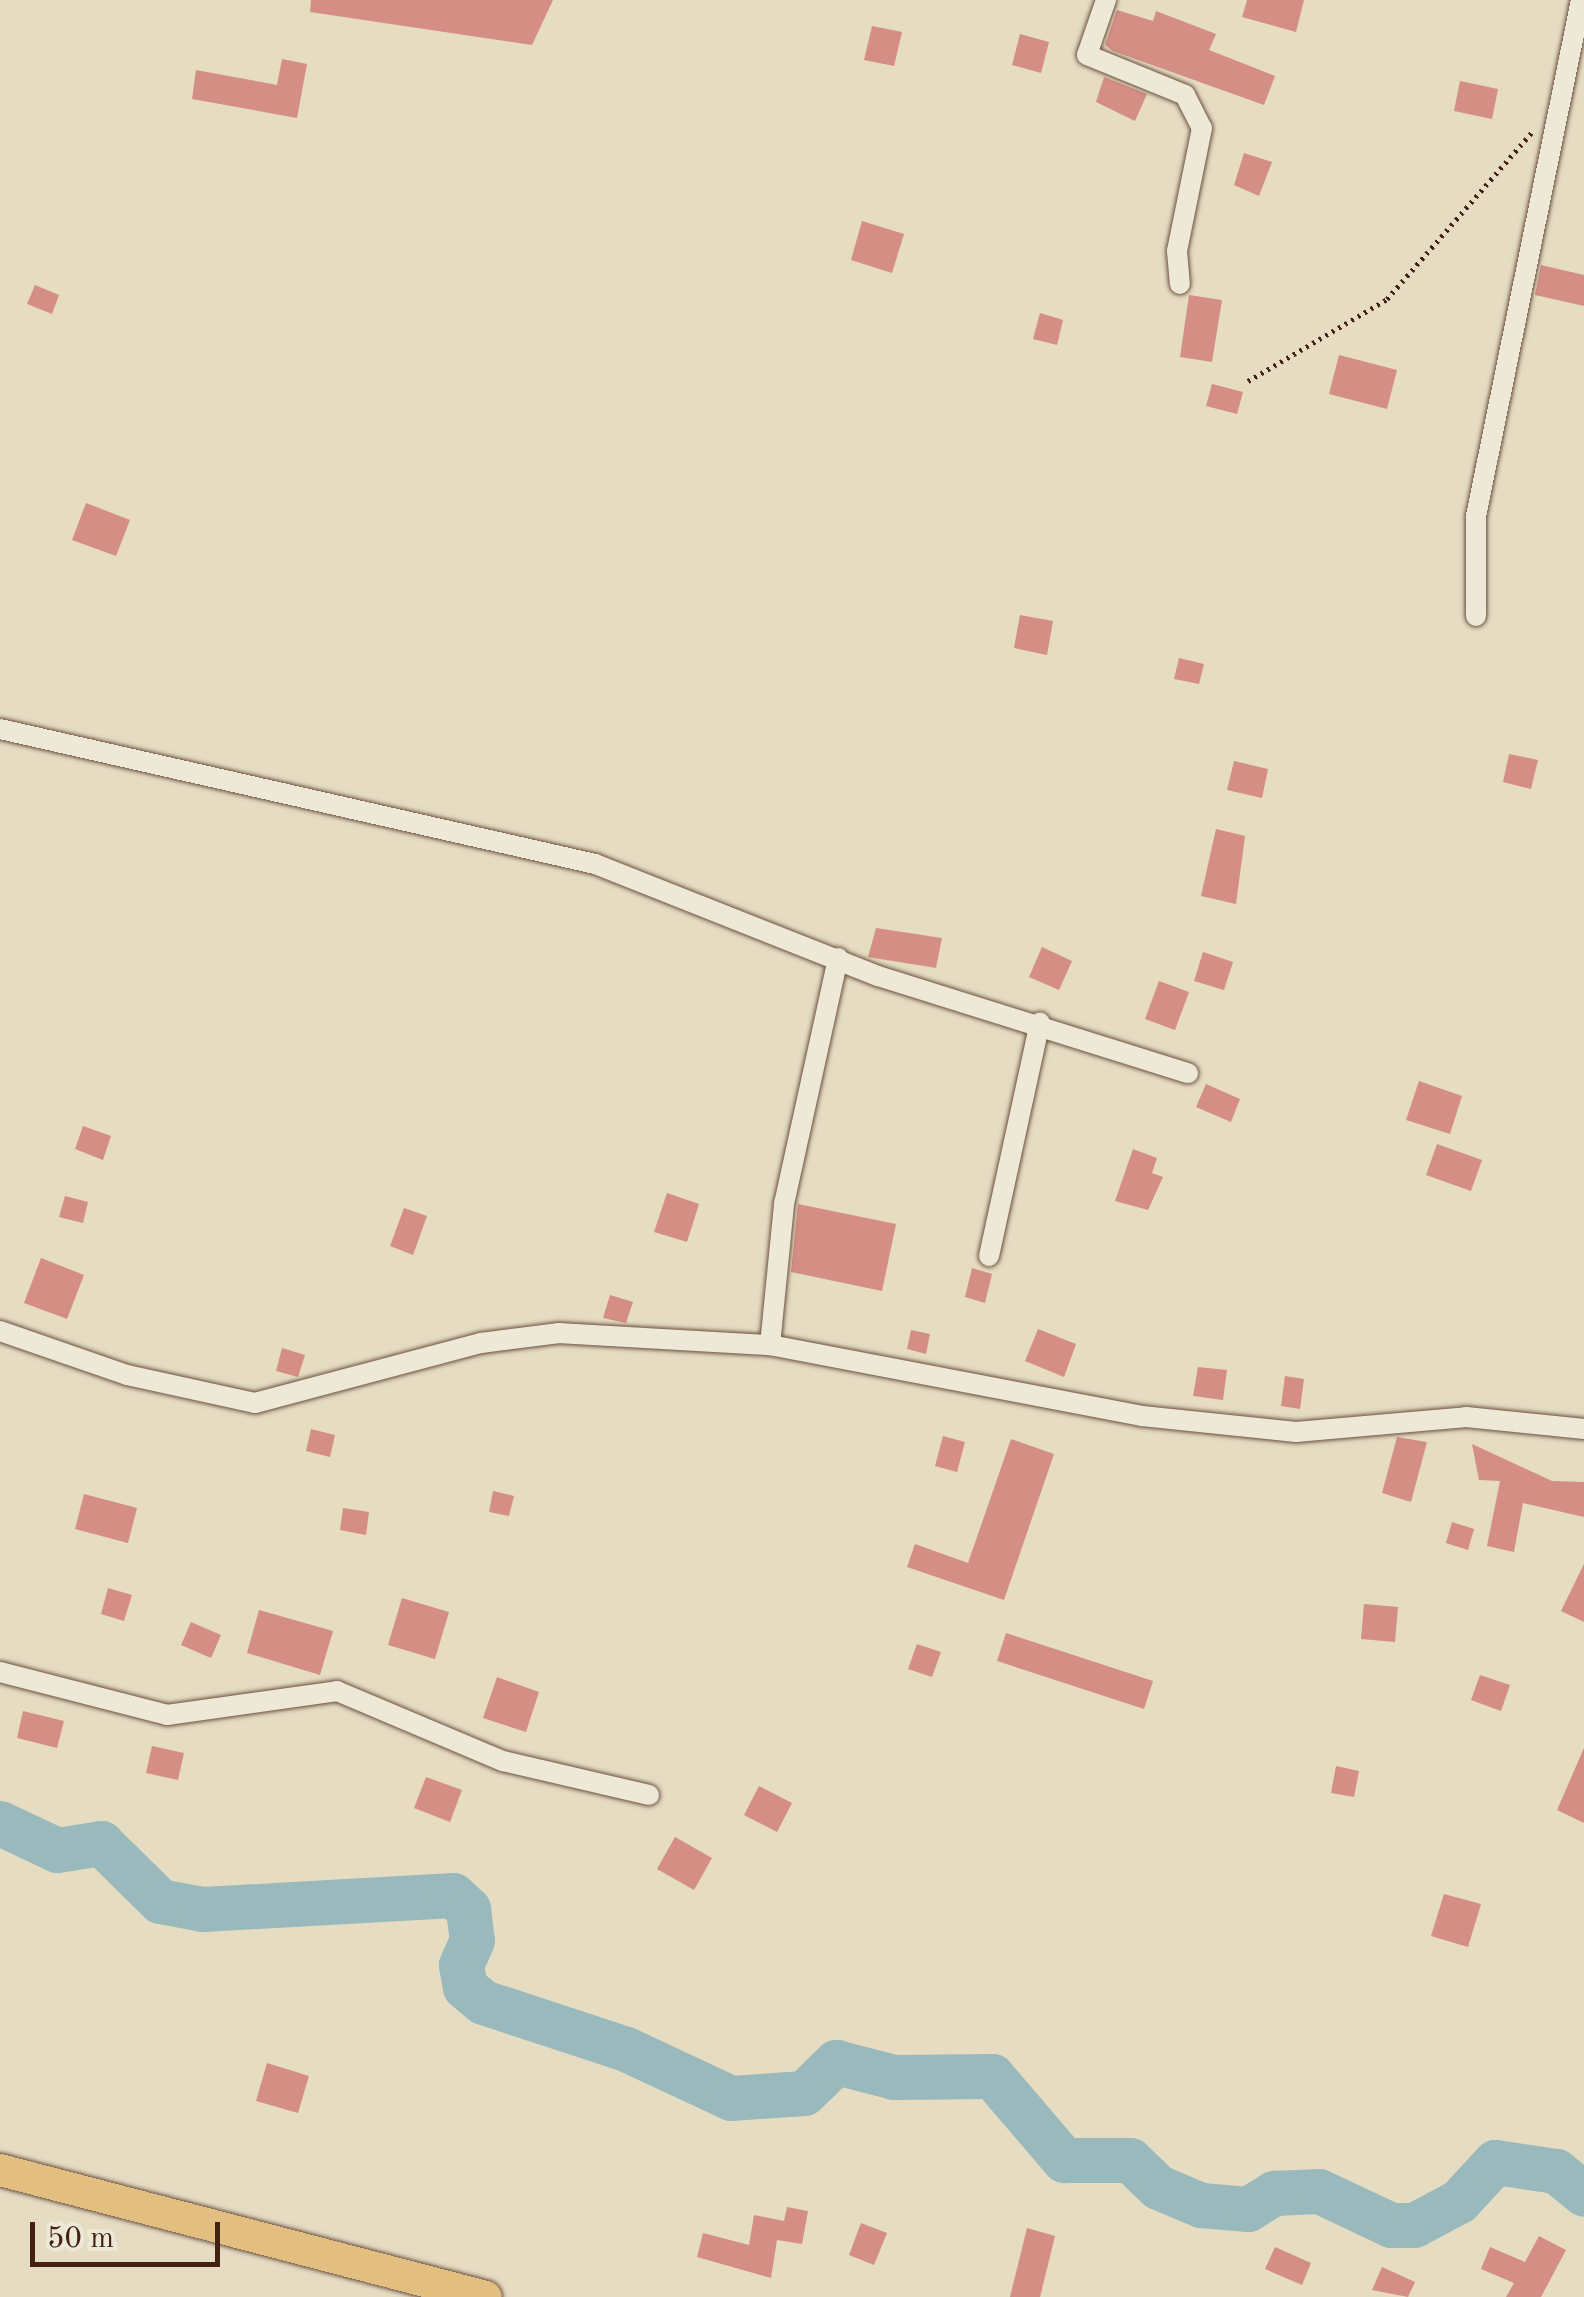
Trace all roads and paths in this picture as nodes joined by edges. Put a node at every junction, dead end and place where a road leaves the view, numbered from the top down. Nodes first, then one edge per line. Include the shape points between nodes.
1 (1106, 0) edge
2 (1577, 2) edge
3 (1555, 129) junction
4 (1180, 284) dead end
5 (1248, 380) dead end
6 (1476, 616) dead end
7 (0, 729) edge
8 (838, 958) junction
9 (1040, 1022) junction
10 (1188, 1073) dead end
11 (989, 1256) dead end
12 (0, 1331) edge
13 (770, 1346) junction
14 (1584, 1428) edge
15 (0, 1672) edge
16 (649, 1795) dead end
17 (0, 2170) edge
18 (486, 2297) edge

1 - 4 street via 1086,55 1185,95 1202,128 1177,251
2 - 3 street
3 - 5 path via 1515,142 1387,299
3 - 6 street via 1476,516
7 - 8 street via 596,864
8 - 9 street
8 - 13 street via 784,1204
9 - 10 street
9 - 11 street
12 - 13 street via 142,1379 256,1403 532,1335
13 - 14 street via 1142,1416 1296,1432 1466,1417
15 - 16 street via 167,1715 336,1691 503,1760
17 - 18 main road

